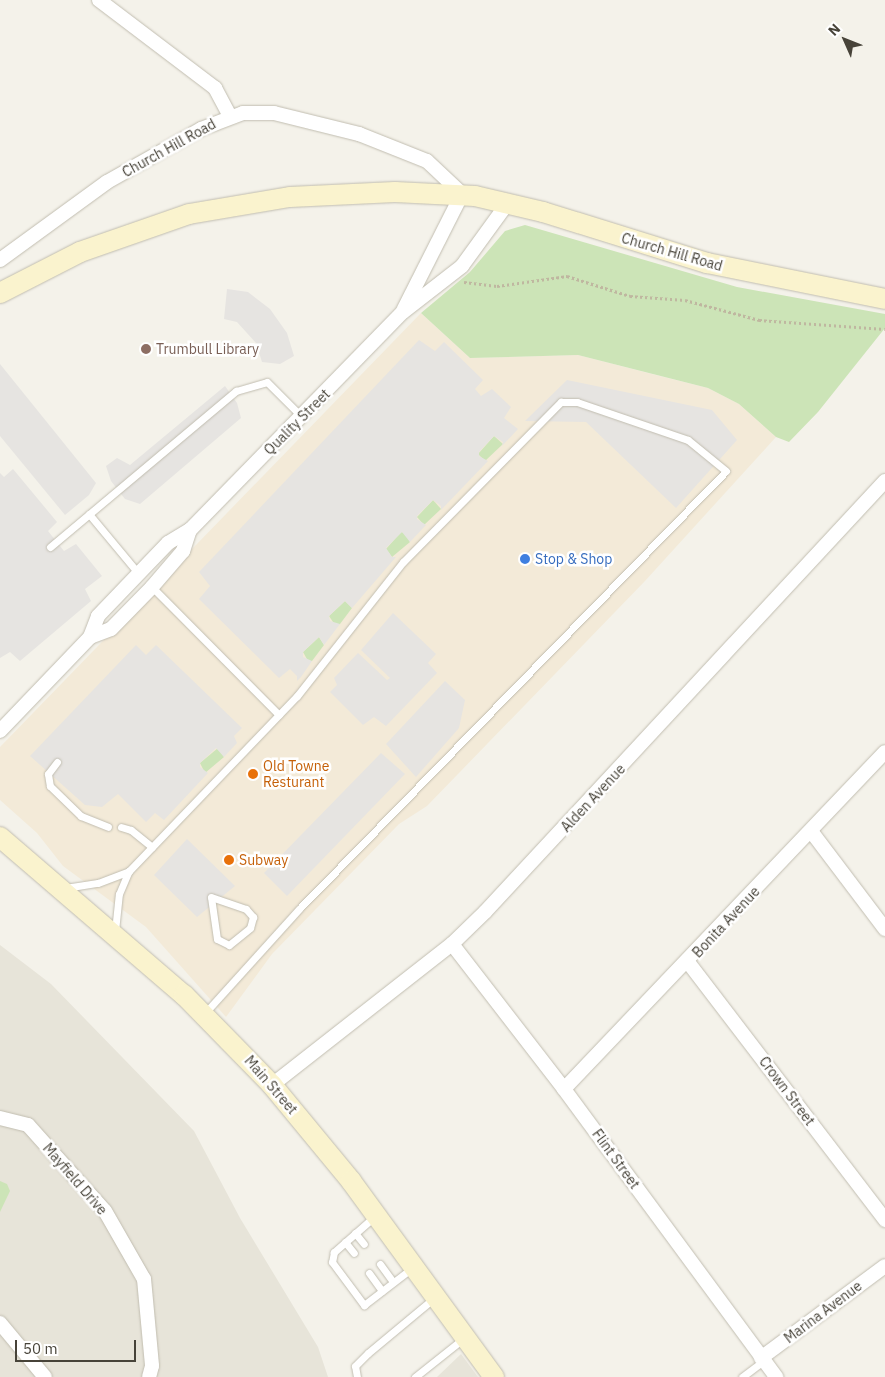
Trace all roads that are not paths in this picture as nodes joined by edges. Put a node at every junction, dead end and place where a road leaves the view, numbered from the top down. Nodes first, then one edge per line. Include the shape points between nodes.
1 (100, 0) edge
2 (230, 116) junction
3 (462, 194) junction
4 (507, 204) junction
5 (0, 260) edge
6 (0, 294) edge
7 (885, 299) edge
8 (403, 312) junction
9 (302, 418) junction
10 (885, 481) edge
11 (89, 514) junction
12 (190, 530) junction
13 (50, 547) dead end
14 (139, 574) junction
15 (152, 587) junction
16 (90, 636) junction
17 (279, 715) junction
18 (0, 731) edge
19 (885, 752) edge
20 (57, 762) dead end
21 (108, 827) dead end
22 (121, 827) dead end
23 (811, 831) junction
24 (0, 837) edge
25 (152, 847) junction
26 (129, 871) junction
27 (61, 888) junction
28 (210, 897) joint
29 (885, 928) edge
30 (114, 935) junction
31 (452, 944) junction
32 (688, 962) junction
33 (204, 1014) junction
34 (272, 1085) junction
35 (564, 1090) junction
36 (0, 1118) edge
37 (376, 1215) junction
38 (885, 1220) edge
39 (355, 1233) junction
40 (345, 1242) junction
41 (364, 1244) dead end
42 (354, 1253) dead end
43 (380, 1264) dead end
44 (414, 1266) junction
45 (885, 1266) edge
46 (369, 1273) dead end
47 (394, 1282) junction
48 (382, 1291) junction
49 (436, 1296) junction
50 (0, 1323) edge
51 (466, 1337) junction
52 (762, 1359) junction
53 (45, 1377) edge
54 (149, 1377) edge
55 (357, 1377) edge
56 (416, 1377) edge
57 (494, 1377) edge
58 (742, 1377) edge
59 (776, 1377) edge

1 - 2 street via 216,88
2 - 3 street, Church Hill Road via 257,111 274,113 360,134 427,161
2 - 5 street, Church Hill Road via 201,128 107,182
3 - 4 main road, Church Hill Road
3 - 6 main road, Church Hill Road via 317,194 189,214 80,252
3 - 8 street, Quality Street
4 - 7 main road, Church Hill Road via 707,263
4 - 8 street, Quality Street via 490,232 452,276
8 - 9 street, Quality Street
9 - 11 lane via 267,382 236,391
9 - 12 street, Quality Street
10 - 31 street, Alden Avenue via 539,856
11 - 13 lane
11 - 14 lane
12 - 14 street, Quality Street via 176,537
12 - 15 street, Quality Street via 190,538 183,551
14 - 15 street
14 - 16 street, Quality Street via 98,616
15 - 16 street, Quality Street via 111,629
15 - 17 lane
16 - 18 street, Quality Street
17 - 25 lane
17 - 33 lane via 322,666 403,562 561,402 576,402 688,440 726,471 299,909
19 - 23 street, Bonita Avenue
20 - 21 lane via 48,774 50,786 81,816
22 - 25 lane via 132,830
23 - 29 street
23 - 32 street, Bonita Avenue
24 - 27 main road, Main Street
25 - 26 lane
26 - 27 lane via 98,884
26 - 30 lane via 118,901
27 - 30 main road, Main Street
28 - 28 lane via 217,939 229,945 250,928 253,917 246,909
30 - 33 main road, Main Street
31 - 34 street, Alden Avenue
31 - 35 street, Flint Street
32 - 35 street, Bonita Avenue
32 - 38 street, Crown Street
33 - 34 main road, Main Street
34 - 37 main road, Main Street
35 - 52 street, Flint Street
36 - 54 street, Mayfield Drive via 28,1125 105,1211 139,1270 144,1279 152,1366
37 - 39 lane
37 - 44 main road, Main Street
39 - 40 lane
39 - 41 lane
40 - 42 lane
40 - 48 lane via 334,1252 332,1262 364,1305
43 - 47 lane
44 - 47 lane
44 - 49 main road, Main Street
45 - 52 street, Marina Avenue
46 - 48 lane
47 - 48 lane
49 - 51 main road, Main Street
49 - 55 lane via 355,1366
50 - 53 street
51 - 56 lane
51 - 57 main road, Main Street
52 - 58 lane
52 - 59 street, Flint Street

